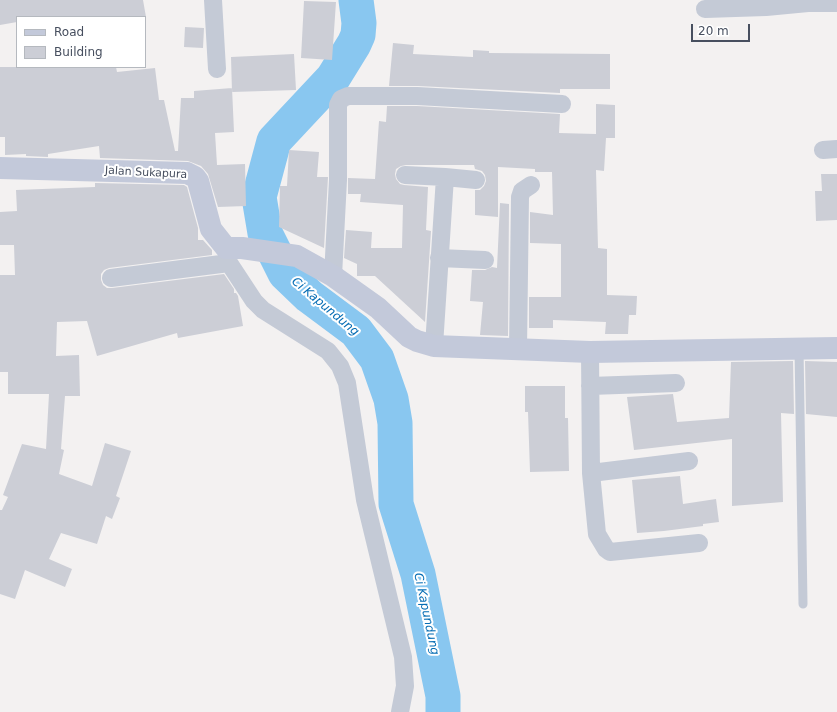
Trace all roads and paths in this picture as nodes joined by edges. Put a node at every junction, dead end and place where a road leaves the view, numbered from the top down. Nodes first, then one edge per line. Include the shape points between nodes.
1 (213, 0) edge
2 (837, 3) edge
3 (705, 9) dead end
4 (217, 69) dead end
5 (562, 104) dead end
6 (0, 168) edge
7 (405, 175) dead end
8 (445, 177) junction
9 (476, 180) dead end
10 (531, 185) dead end
11 (232, 253) junction
12 (439, 258) junction
13 (485, 260) dead end
14 (334, 276) junction
15 (112, 278) dead end
16 (434, 346) junction
17 (799, 348) junction
18 (837, 348) edge
19 (518, 349) junction
20 (590, 352) junction
21 (676, 383) dead end
22 (590, 386) junction
23 (689, 461) dead end
24 (591, 473) junction
25 (699, 543) dead end
26 (804, 604) dead end
27 (400, 712) edge

1 - 4 street
2 - 3 street
5 - 14 street via 417,96 348,96 341,99 338,106
6 - 11 street, Jalan Sukapura via 187,173 198,181 211,229
7 - 8 street
8 - 9 street
8 - 12 street
10 - 19 street via 522,191 520,197
11 - 14 street via 297,256
11 - 15 street
11 - 27 street via 254,301 262,310 328,351 340,366 347,383 365,500 403,657 405,686
12 - 13 street
12 - 16 street
14 - 16 street via 378,308 409,337
16 - 19 street
17 - 18 street
17 - 20 street
17 - 26 lane
19 - 20 street
20 - 22 street
21 - 22 street
22 - 24 street
23 - 24 street
24 - 25 street via 597,534 610,552

